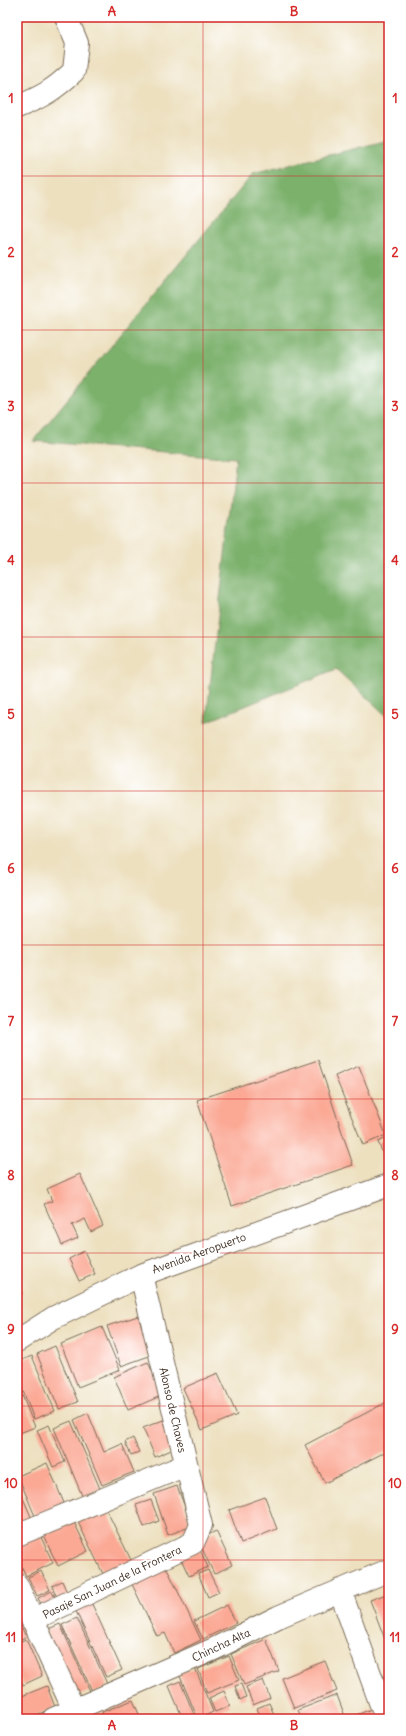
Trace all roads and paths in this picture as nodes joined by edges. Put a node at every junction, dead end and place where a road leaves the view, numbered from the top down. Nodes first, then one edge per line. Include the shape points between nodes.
1 (66, 17) edge
2 (17, 107) edge
3 (389, 1185) edge
4 (141, 1275) junction
5 (17, 1341) edge
6 (186, 1465) junction
7 (17, 1535) edge
8 (193, 1543) joint
9 (389, 1570) edge
10 (17, 1585) edge
11 (340, 1590) junction
12 (32, 1620) junction
13 (74, 1710) junction
14 (53, 1719) edge
15 (388, 1719) edge

1 - 2 street via 77,43 74,71 56,88 38,99
3 - 4 street, Avenida Aeropuerto
4 - 5 street, Avenida Aeropuerto via 53,1318
4 - 6 street, Alonso de Chaves
6 - 7 street
6 - 8 street, Alonso de Chaves via 201,1525
8 - 12 street, Pasaje San Juan de la Frontera
9 - 11 street, Chincha Alta
10 - 12 street
11 - 13 street, Chincha Alta
11 - 15 street
12 - 13 street
13 - 14 street, Chincha Alta

